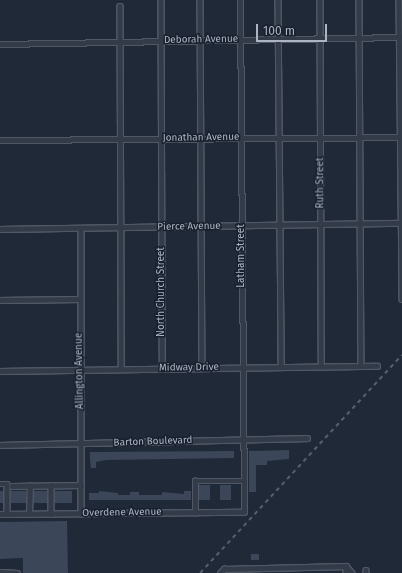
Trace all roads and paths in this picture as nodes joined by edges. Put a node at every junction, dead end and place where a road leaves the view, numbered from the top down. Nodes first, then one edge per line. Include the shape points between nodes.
1 (161, 0) edge
2 (200, 0) edge
3 (240, 0) edge
4 (278, 0) edge
5 (320, 0) edge
6 (359, 0) edge
7 (399, 0) edge
8 (120, 6) dead end
9 (401, 37) edge
10 (359, 38) junction
11 (241, 39) junction
12 (278, 39) junction
13 (321, 39) junction
14 (160, 40) junction
15 (199, 40) junction
16 (121, 41) junction
17 (0, 44) edge
18 (241, 137) junction
19 (279, 137) junction
20 (321, 137) junction
21 (360, 137) junction
22 (401, 137) edge
23 (200, 138) junction
24 (121, 139) junction
25 (162, 139) junction
26 (0, 140) edge
27 (402, 223) edge
28 (361, 224) junction
29 (242, 226) junction
30 (280, 226) junction
31 (321, 226) junction
32 (161, 227) junction
33 (201, 227) junction
34 (121, 228) junction
35 (0, 229) edge
36 (81, 229) junction
37 (79, 299) junction
38 (402, 299) edge
39 (0, 300) edge
40 (321, 366) junction
41 (361, 366) junction
42 (377, 366) dead end
43 (241, 367) junction
44 (281, 367) junction
45 (162, 368) junction
46 (202, 368) junction
47 (80, 369) junction
48 (121, 369) junction
49 (0, 371) edge
50 (307, 438) dead end
51 (242, 439) junction
52 (82, 444) junction
53 (0, 445) edge
54 (243, 480) junction
55 (0, 484) edge
56 (51, 485) junction
57 (81, 485) junction
58 (12, 486) dead end
59 (30, 486) junction
60 (244, 512) joint
61 (195, 513) junction
62 (0, 514) edge
63 (7, 514) junction
64 (30, 514) junction
65 (51, 514) junction
66 (81, 514) junction
67 (346, 566) junction
68 (0, 572) edge
69 (18, 573) edge
70 (220, 573) edge
71 (346, 573) edge
72 (352, 573) edge

1 - 14 street, North Church Street
2 - 15 street
3 - 11 street, Latham Street
4 - 12 street
5 - 13 street, Ruth Street
6 - 10 street
7 - 9 street
8 - 16 street
9 - 10 street, Deborah Avenue
9 - 22 street
10 - 13 street, Deborah Avenue
10 - 21 street
11 - 12 street, Deborah Avenue
11 - 15 street, Deborah Avenue
11 - 18 street, Latham Street
12 - 13 street, Deborah Avenue
12 - 19 street
13 - 20 street, Ruth Street
14 - 15 street, Deborah Avenue
14 - 16 street, Deborah Avenue
14 - 25 street, North Church Street
15 - 23 street
16 - 17 street, Deborah Avenue
16 - 24 street
18 - 19 street, Jonathan Avenue
18 - 23 street, Jonathan Avenue
18 - 29 street, Latham Street
19 - 20 street, Jonathan Avenue
19 - 30 street
20 - 21 street, Jonathan Avenue
20 - 31 street, Ruth Street
21 - 22 street, Jonathan Avenue
21 - 28 street
22 - 27 street
23 - 25 street, Jonathan Avenue
23 - 33 street
24 - 25 street, Jonathan Avenue
24 - 26 street, Jonathan Avenue
24 - 34 street
25 - 32 street, North Church Street
27 - 28 street, Pierce Avenue
27 - 38 street
28 - 31 street, Pierce Avenue
28 - 41 street
29 - 30 street, Pierce Avenue
29 - 33 street, Pierce Avenue
29 - 43 street, Latham Street
30 - 31 street, Pierce Avenue
30 - 44 street
31 - 40 street, Ruth Street
32 - 33 street, Pierce Avenue
32 - 34 street, Pierce Avenue
32 - 45 street, North Church Street
33 - 46 street
34 - 36 street, Pierce Avenue
34 - 48 street
35 - 36 street, Pierce Avenue
36 - 37 street, Allington Avenue
37 - 39 street
37 - 47 street, Allington Avenue
40 - 41 street, Midway Drive
40 - 44 street, Midway Drive
41 - 42 street, Midway Drive
43 - 44 street, Midway Drive
43 - 46 street, Midway Drive
43 - 51 street, Latham Street
45 - 46 street, Midway Drive
45 - 48 street, Midway Drive
47 - 48 street, Midway Drive
47 - 49 street, Midway Drive
47 - 52 street, Allington Avenue
50 - 51 street, Barton Boulevard
51 - 52 street, Barton Boulevard
51 - 54 street, Latham Street
52 - 53 street, Barton Boulevard
52 - 57 street, Allington Avenue
54 - 60 street, Latham Street
54 - 61 street via 196,481
55 - 63 street via 7,484
56 - 57 street
56 - 59 street
56 - 65 street
57 - 66 street, Allington Avenue
58 - 59 street
59 - 64 street
60 - 61 street, Overdene Avenue
61 - 66 street, Overdene Avenue
62 - 63 street, Overdene Avenue
63 - 64 street, Overdene Avenue
64 - 65 street, Overdene Avenue
65 - 66 street, Overdene Avenue
67 - 70 street via 224,569
67 - 71 street
67 - 72 street
68 - 69 street

